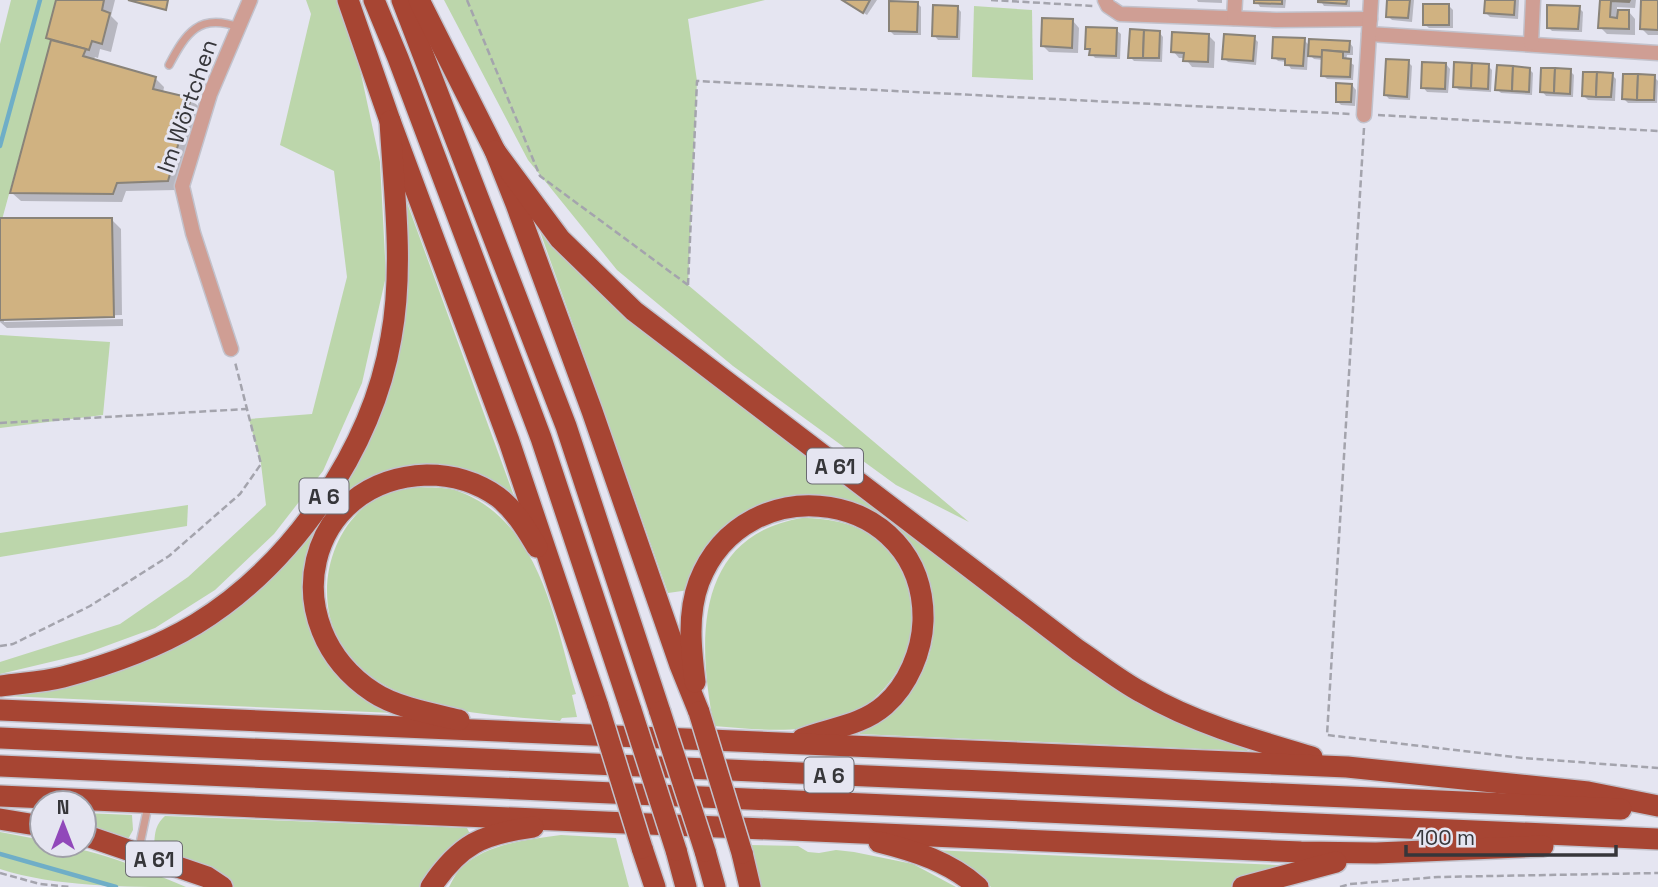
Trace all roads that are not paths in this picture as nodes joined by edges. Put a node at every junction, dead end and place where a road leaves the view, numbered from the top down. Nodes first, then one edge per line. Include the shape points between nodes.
1 (250, 0) edge
2 (348, 0) edge
3 (374, 0) edge
4 (402, 0) edge
5 (419, 0) edge
6 (1235, 0) edge
7 (1371, 0) edge
8 (1533, 0) edge
9 (1106, 3) edge
10 (1234, 18) junction
11 (1370, 19) junction
12 (238, 27) junction
13 (1369, 34) junction
14 (1531, 43) junction
15 (1658, 53) edge
16 (169, 65) dead end
17 (1364, 115) road end
18 (390, 121) junction
19 (495, 151) junction
20 (231, 349) road end
21 (556, 577) junction
22 (0, 687) edge
23 (0, 710) edge
24 (699, 712) junction
25 (502, 731) junction
26 (0, 738) edge
27 (792, 743) junction
28 (0, 766) edge
29 (1347, 766) junction
30 (0, 796) edge
31 (148, 804) junction
32 (1658, 808) edge
33 (0, 818) edge
34 (561, 819) junction
35 (28, 823) edge
36 (840, 831) junction
37 (1604, 836) junction
38 (1658, 839) edge
39 (98, 840) edge
40 (644, 852) junction
41 (138, 853) junction
42 (1376, 853) junction
43 (222, 887) edge
44 (431, 887) edge
45 (646, 887) edge
46 (655, 887) edge
47 (686, 887) edge
48 (715, 887) edge
49 (750, 887) edge
50 (978, 887) edge
51 (1244, 887) edge

1 - 12 street, Im Wörtchen
2 - 18 highway
3 - 47 highway, bridge via 541,438
4 - 48 highway, bridge via 566,426
5 - 19 highway, A 61
6 - 10 street
7 - 11 street
8 - 14 street
9 - 10 street via 1120,14
10 - 11 street
11 - 13 street
12 - 16 lane via 214,22 195,27 183,38
12 - 20 street, Im Wörtchen via 210,94 182,187
13 - 14 street
13 - 17 street
14 - 15 street
18 - 21 highway
18 - 22 highway, A 6 via 397,287 392,337 383,379 362,433 333,483 287,545 240,593 195,624 137,653 62,677
19 - 24 highway, A 61
19 - 29 highway, A 61 via 560,240 634,312 1078,650 1140,692 1179,711 1259,741
21 - 25 highway via 514,512 497,497 472,483 440,475 397,479 363,494 333,522 321,545 313,598 319,625 332,654 351,676 374,694 415,709
21 - 40 highway, bridge
23 - 25 highway
24 - 27 highway, A 6 via 690,630 698,584 708,563 735,531 766,513 804,506 841,509 880,526 903,554 920,589 922,636 915,661 885,705 862,721
24 - 49 highway, bridge
25 - 27 highway
26 - 32 highway, A 6
27 - 29 highway
28 - 37 highway, A 6
29 - 32 highway via 1588,792
30 - 31 highway
31 - 34 highway
31 - 41 lane
33 - 35 highway
34 - 36 highway
34 - 44 highway via 475,842 447,864
36 - 42 highway, A 6
36 - 50 highway via 934,858
37 - 38 highway, A 6
37 - 42 highway, A 6 via 1545,846
39 - 41 highway, A 61
40 - 45 highway
40 - 46 highway
41 - 43 highway, A 61 via 207,877
42 - 51 highway, A 6

